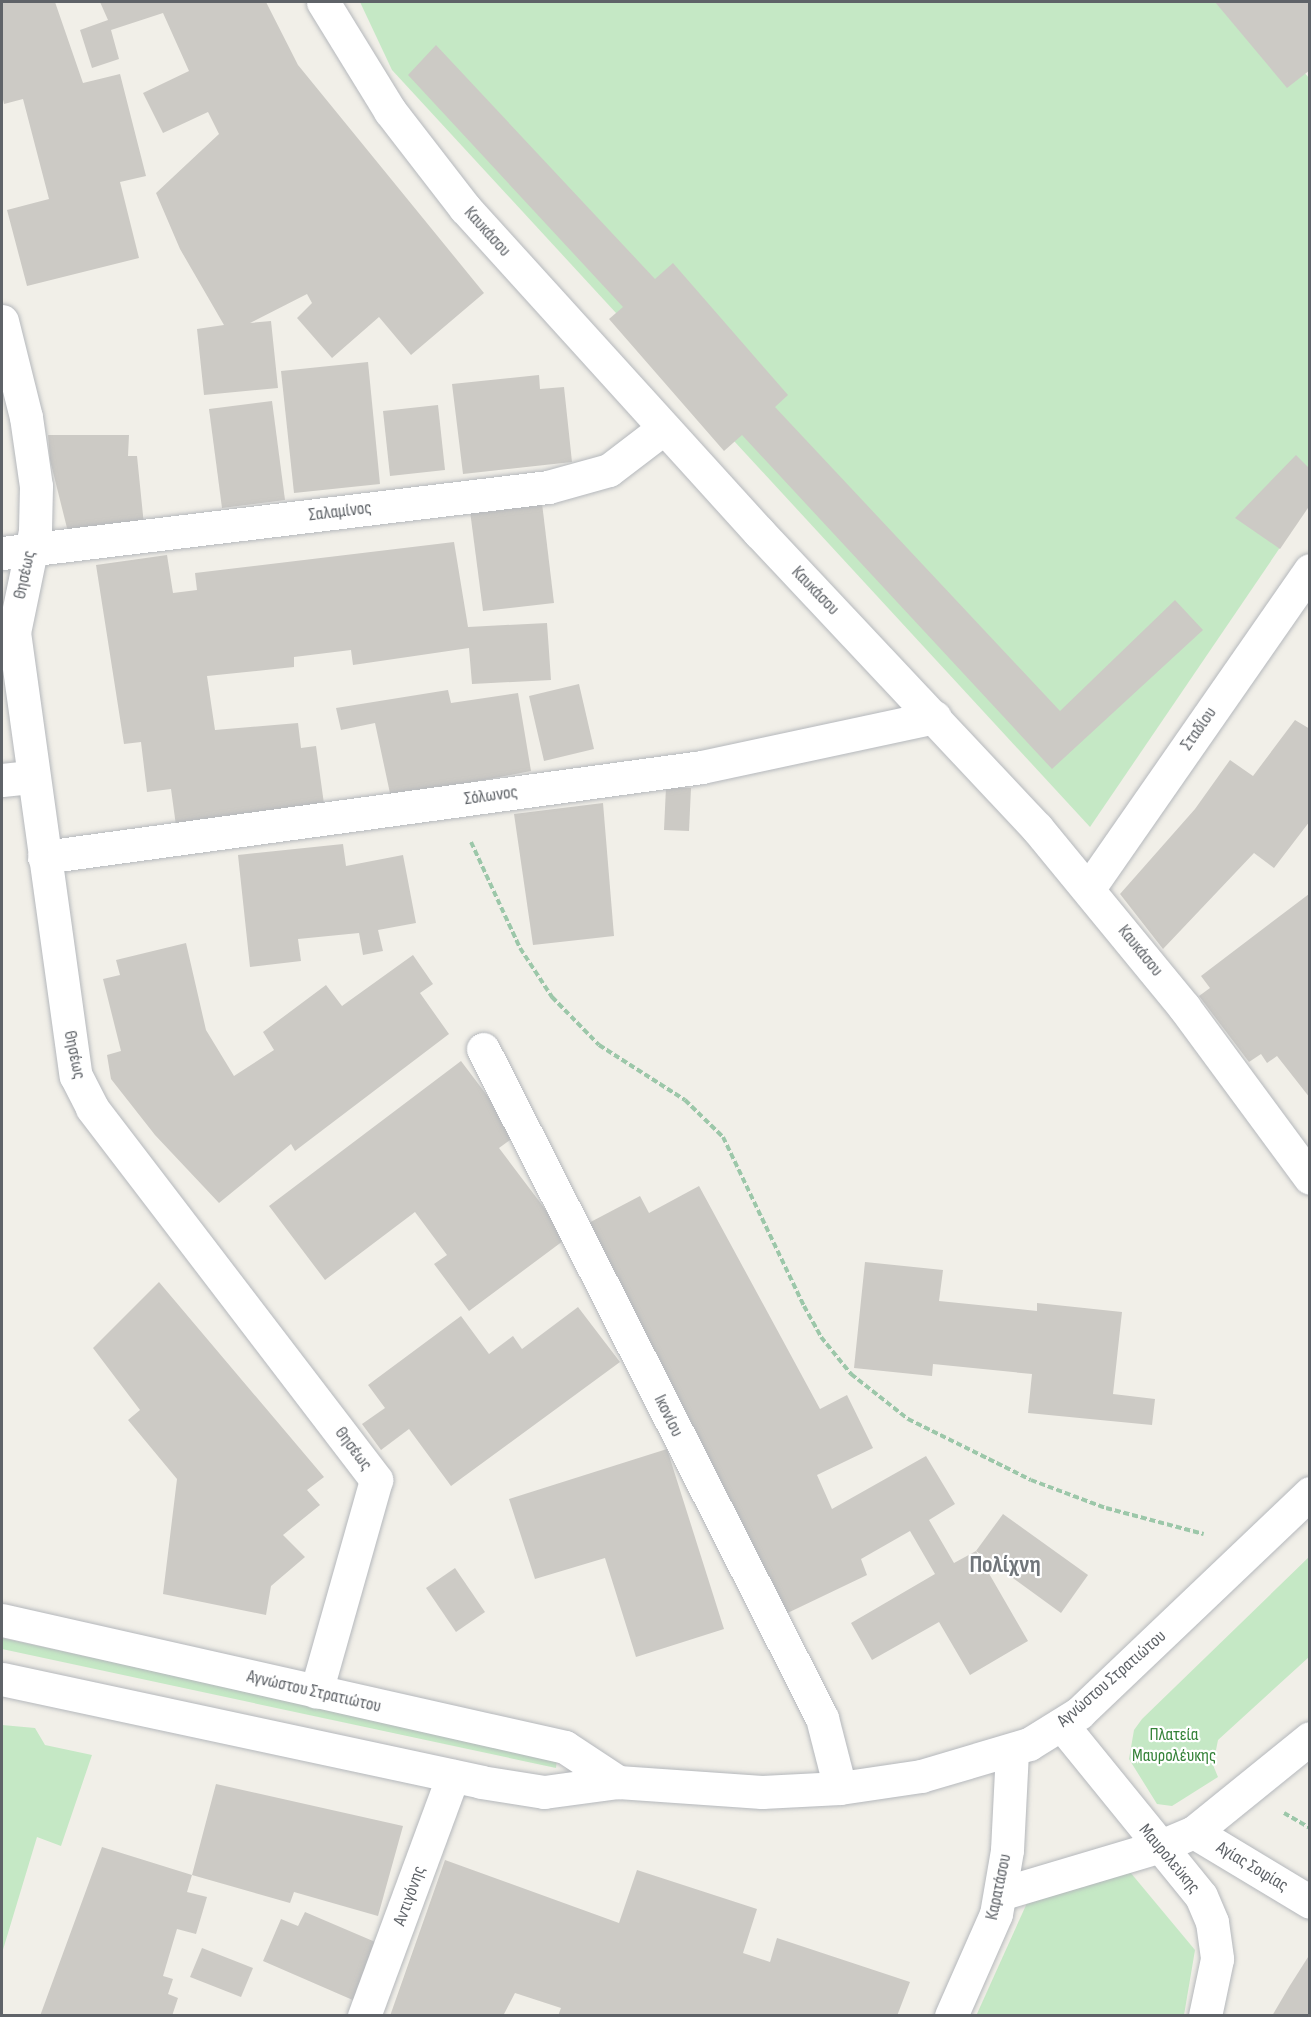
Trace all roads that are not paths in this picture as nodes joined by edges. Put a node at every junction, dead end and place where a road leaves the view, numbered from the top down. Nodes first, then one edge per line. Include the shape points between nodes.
1 (324, 2) edge
2 (2, 321) edge
3 (664, 429) junction
4 (16, 552) edge
5 (1310, 570) edge
6 (935, 717) junction
7 (17, 778) edge
8 (44, 857) junction
9 (1089, 888) junction
10 (483, 1050) dead end
11 (1310, 1178) edge
12 (1310, 1493) edge
13 (2, 1620) edge
14 (7, 1682) edge
15 (316, 1692) junction
16 (1062, 1725) junction
17 (1310, 1738) edge
18 (1012, 1751) junction
19 (453, 1776) junction
20 (618, 1782) junction
21 (840, 1788) junction
22 (1194, 1832) junction
23 (1161, 1846) junction
24 (1000, 1894) junction
25 (1310, 1902) edge
26 (364, 2016) edge
27 (951, 2016) edge
28 (1205, 2016) edge

1 - 3 street, Καυκάσου via 390,111 432,167
2 - 4 street, Θησέως via 33,456 38,514
3 - 4 street, Σαλαμίνος via 609,470 548,487
3 - 6 street, Καυκάσου
4 - 7 street, Θησέως
5 - 9 street, Σταδίου
6 - 8 street, Σόλωνος via 702,767
6 - 9 street, Καυκάσου
7 - 8 street, Θησέως
8 - 15 street, Θησέως via 72,1063 82,1090 376,1479
9 - 11 street, Καυκάσου via 1190,1014
10 - 21 street, Ικονίου via 822,1718
12 - 16 street, Αγνώστου Στρατιώτου via 1126,1671
13 - 15 street, Αγνώστου Στρατιώτου
14 - 19 street, Αγνώστου Στρατιώτου
15 - 20 street, Αγνώστου Στρατιώτου via 565,1747
16 - 18 street, Αγνώστου Στρατιώτου
16 - 23 street, Μαυρολεύκης
17 - 22 street
18 - 21 street, Αγνώστου Στρατιώτου via 921,1776
18 - 24 street, Καρατάσου via 1011,1806
19 - 20 street, Αγνώστου Στρατιώτου via 544,1792
19 - 26 street, Αντιγόνης
20 - 21 street, Αγνώστου Στρατιώτου via 762,1792
22 - 23 street
22 - 25 street, Αγίας Σοφίας
23 - 24 street
23 - 28 street, Μαυρολεύκης via 1198,1890 1212,1922 1217,1959
24 - 27 street, Καρατάσου via 977,1963

